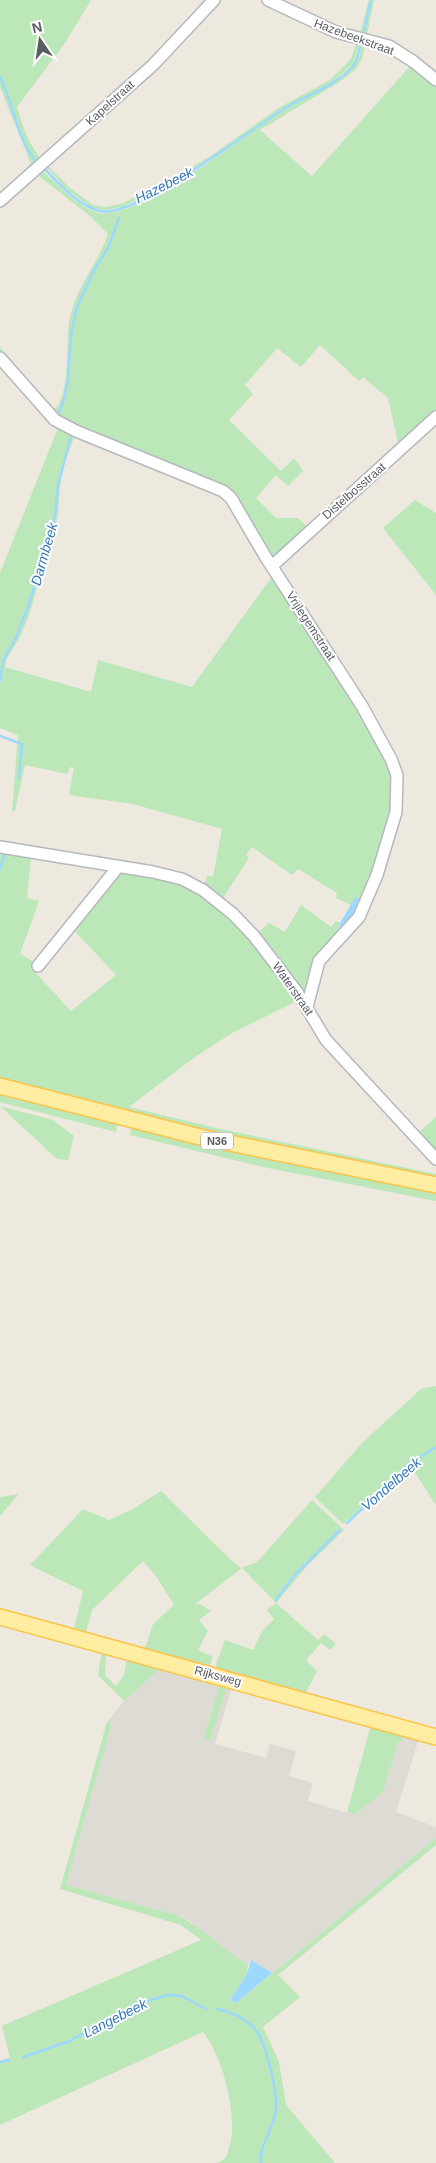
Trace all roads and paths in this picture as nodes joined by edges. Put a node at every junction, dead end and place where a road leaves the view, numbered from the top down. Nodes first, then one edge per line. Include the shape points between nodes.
1 (214, 0) edge
2 (268, 0) edge
3 (436, 80) edge
4 (0, 201) edge
5 (0, 358) edge
6 (436, 417) edge
7 (272, 566) junction
8 (0, 847) edge
9 (118, 867) junction
10 (38, 966) dead end
11 (307, 1007) junction
12 (0, 1086) edge
13 (436, 1158) edge
14 (436, 1185) edge
15 (0, 1617) edge
16 (436, 1737) edge

1 - 4 street, Kapelstraat via 153,65
2 - 3 street, Hazebeekstraat via 336,32 389,46
5 - 7 street, Vrijlegemstraat via 55,420 223,491 236,504
6 - 7 street, Distelbosstraat
7 - 11 street, Vrijlegemstraat via 362,706 397,775 396,812 377,875 359,916 319,962
8 - 9 street, Waterstraat
9 - 10 street
9 - 11 street, Waterstraat via 182,879 203,890 254,936
11 - 13 street, Waterstraat via 332,1048
12 - 14 main road, N36 via 191,1135
15 - 16 main road, Rijksweg

